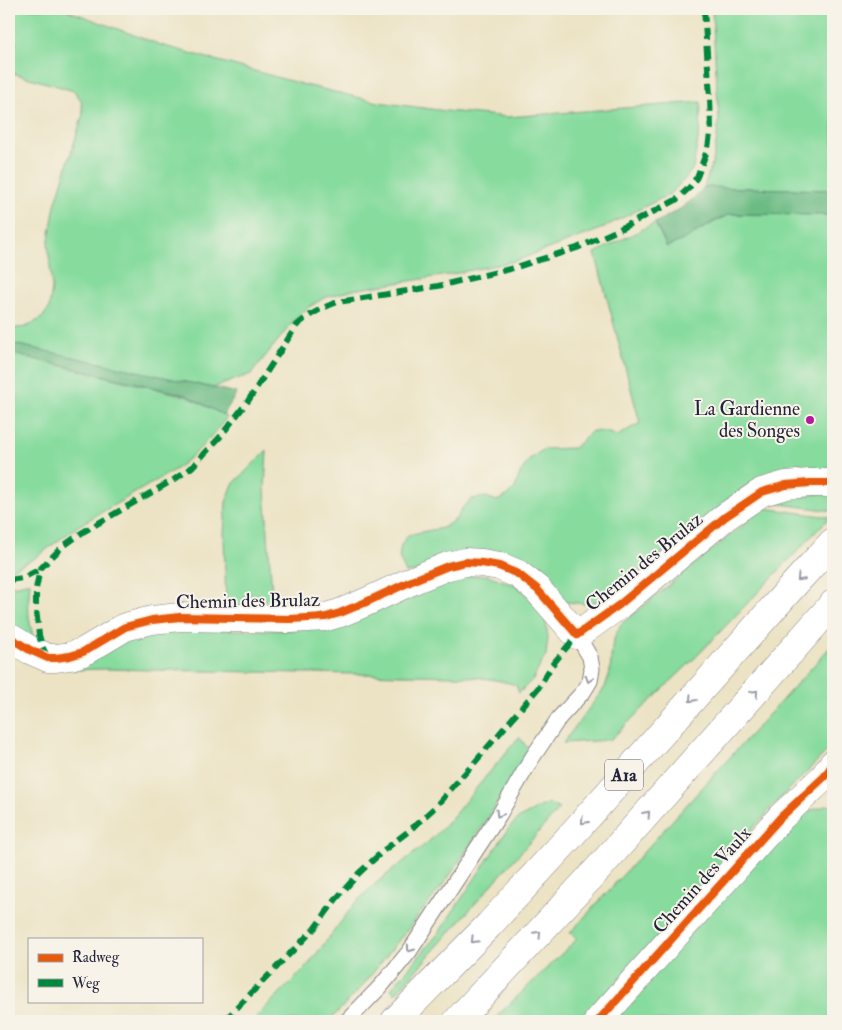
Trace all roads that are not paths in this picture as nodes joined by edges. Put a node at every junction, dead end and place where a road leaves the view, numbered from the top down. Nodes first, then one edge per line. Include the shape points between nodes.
1 (833, 483) edge
2 (833, 542) edge
3 (833, 604) edge
4 (577, 635) junction
5 (9, 637) edge
6 (830, 777) edge
7 (347, 1021) edge
8 (396, 1021) edge
9 (457, 1021) edge
10 (598, 1021) edge

1 - 4 main road, Chemin des Brulaz via 786,485 762,492 725,516 619,605
2 -> 8 main road, A1a via 560,847
9 -> 3 main road, A1a via 598,869
4 - 5 main road, Chemin des Brulaz via 536,589 518,574 499,566 465,562 448,566 326,617 180,617 152,620 125,627 83,652 56,658 30,650
4 -> 7 lane via 590,657 590,681 532,758 499,815 409,952
6 - 10 main road, Chemin des Vaulx via 781,817

